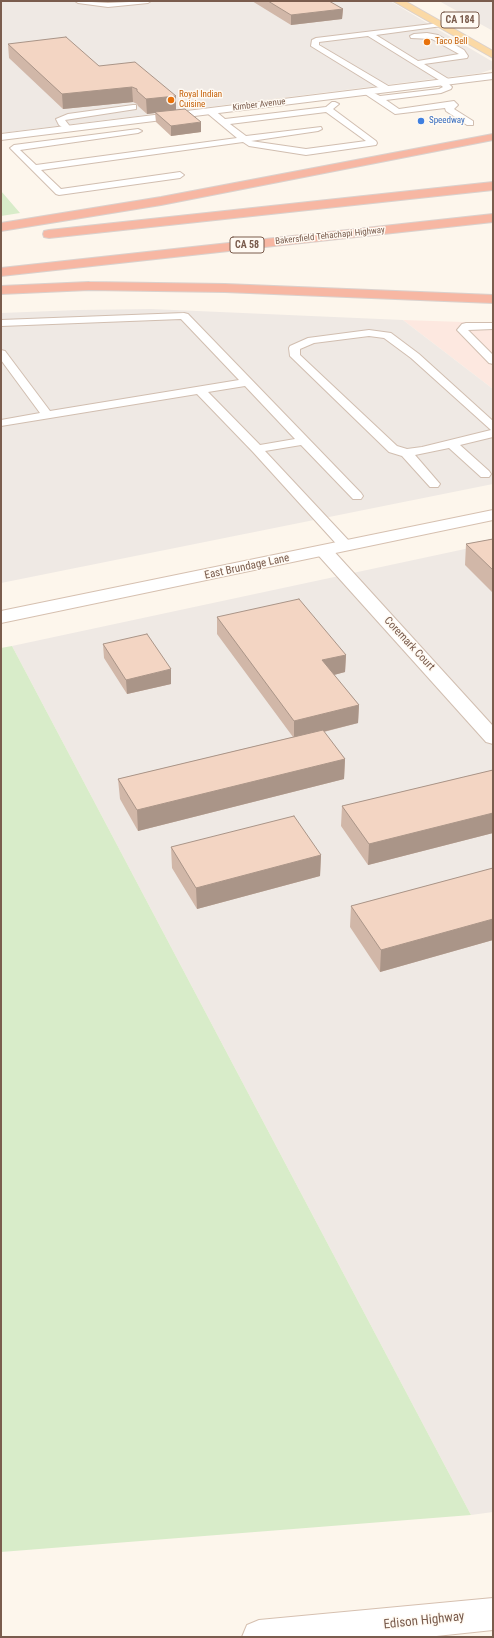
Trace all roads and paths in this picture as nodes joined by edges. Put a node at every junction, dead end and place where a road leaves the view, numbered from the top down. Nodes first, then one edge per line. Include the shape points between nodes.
1 (78, 1) edge
2 (148, 1) edge
3 (398, 1) edge
4 (440, 26) junction
5 (370, 34) junction
6 (380, 40) junction
7 (493, 55) edge
8 (416, 63) junction
9 (493, 76) edge
10 (387, 89) junction
11 (368, 92) junction
12 (443, 96) junction
13 (325, 97) junction
14 (391, 105) junction
15 (133, 107) edge
16 (328, 109) junction
17 (210, 111) junction
18 (223, 122) junction
19 (470, 123) dead end
20 (349, 125) junction
21 (335, 127) junction
22 (68, 129) junction
23 (313, 130) dead end
24 (138, 131) dead end
25 (493, 137) edge
26 (1, 138) edge
27 (243, 139) junction
28 (34, 168) junction
29 (180, 175) dead end
30 (493, 186) edge
31 (493, 218) edge
32 (1, 227) edge
33 (41, 235) dead end
34 (1, 272) edge
35 (1, 290) edge
36 (493, 299) edge
37 (1, 323) edge
38 (493, 326) edge
39 (1, 353) edge
40 (493, 361) edge
41 (247, 382) junction
42 (200, 390) junction
43 (47, 415) junction
44 (1, 423) edge
45 (493, 426) edge
46 (493, 433) edge
47 (303, 441) junction
48 (451, 444) junction
49 (257, 449) junction
50 (406, 453) junction
51 (485, 474) dead end
52 (434, 484) dead end
53 (358, 496) dead end
54 (493, 515) edge
55 (346, 546) junction
56 (324, 551) junction
57 (1, 617) edge
58 (493, 738) edge
59 (493, 1614) edge
60 (259, 1637) edge

1 - 2 lane via 108,6
3 - 4 main road, CA 184
4 - 5 lane
4 - 7 main road, CA 184
5 - 6 lane
5 - 10 lane via 316,40 315,46
6 - 8 lane
6 - 8 lane via 427,35 464,54
8 - 12 lane
9 - 12 street, Kimber Avenue
10 - 11 street, Kimber Avenue
10 - 12 street, Kimber Avenue
11 - 13 street, Kimber Avenue
11 - 14 lane
12 - 14 lane
12 - 14 lane via 398,112
12 - 19 lane via 449,110
13 - 16 lane via 336,105
13 - 17 street, Kimber Avenue
15 - 22 lane via 60,119
16 - 18 lane
16 - 20 lane
17 - 18 lane
17 - 22 street, Kimber Avenue
18 - 27 lane
20 - 21 lane
20 - 21 lane
20 - 21 lane
20 - 27 lane via 373,143 306,152 249,143
22 - 26 street, Kimber Avenue
23 - 27 lane
24 - 28 lane via 14,148
25 - 32 highway via 169,199
27 - 28 lane
28 - 29 lane via 59,192
30 - 33 highway
31 - 34 highway, Bakersfield Tehachapi Highway / CA 58
35 - 36 highway via 89,286 146,287
37 - 41 lane via 184,316
38 - 40 lane via 466,326 462,330
39 - 43 lane
41 - 42 lane
41 - 47 lane
42 - 43 lane
42 - 49 lane
43 - 44 lane
45 - 50 lane via 414,356 386,335 369,333 312,340 294,348 295,356 393,449
46 - 48 lane
47 - 49 lane
47 - 53 lane
48 - 50 lane
48 - 51 lane
49 - 55 lane
50 - 52 lane
54 - 55 street, East Brundage Lane
55 - 56 street, East Brundage Lane
56 - 57 street, East Brundage Lane
56 - 58 street, Coremark Court
59 - 60 street, Edison Highway

